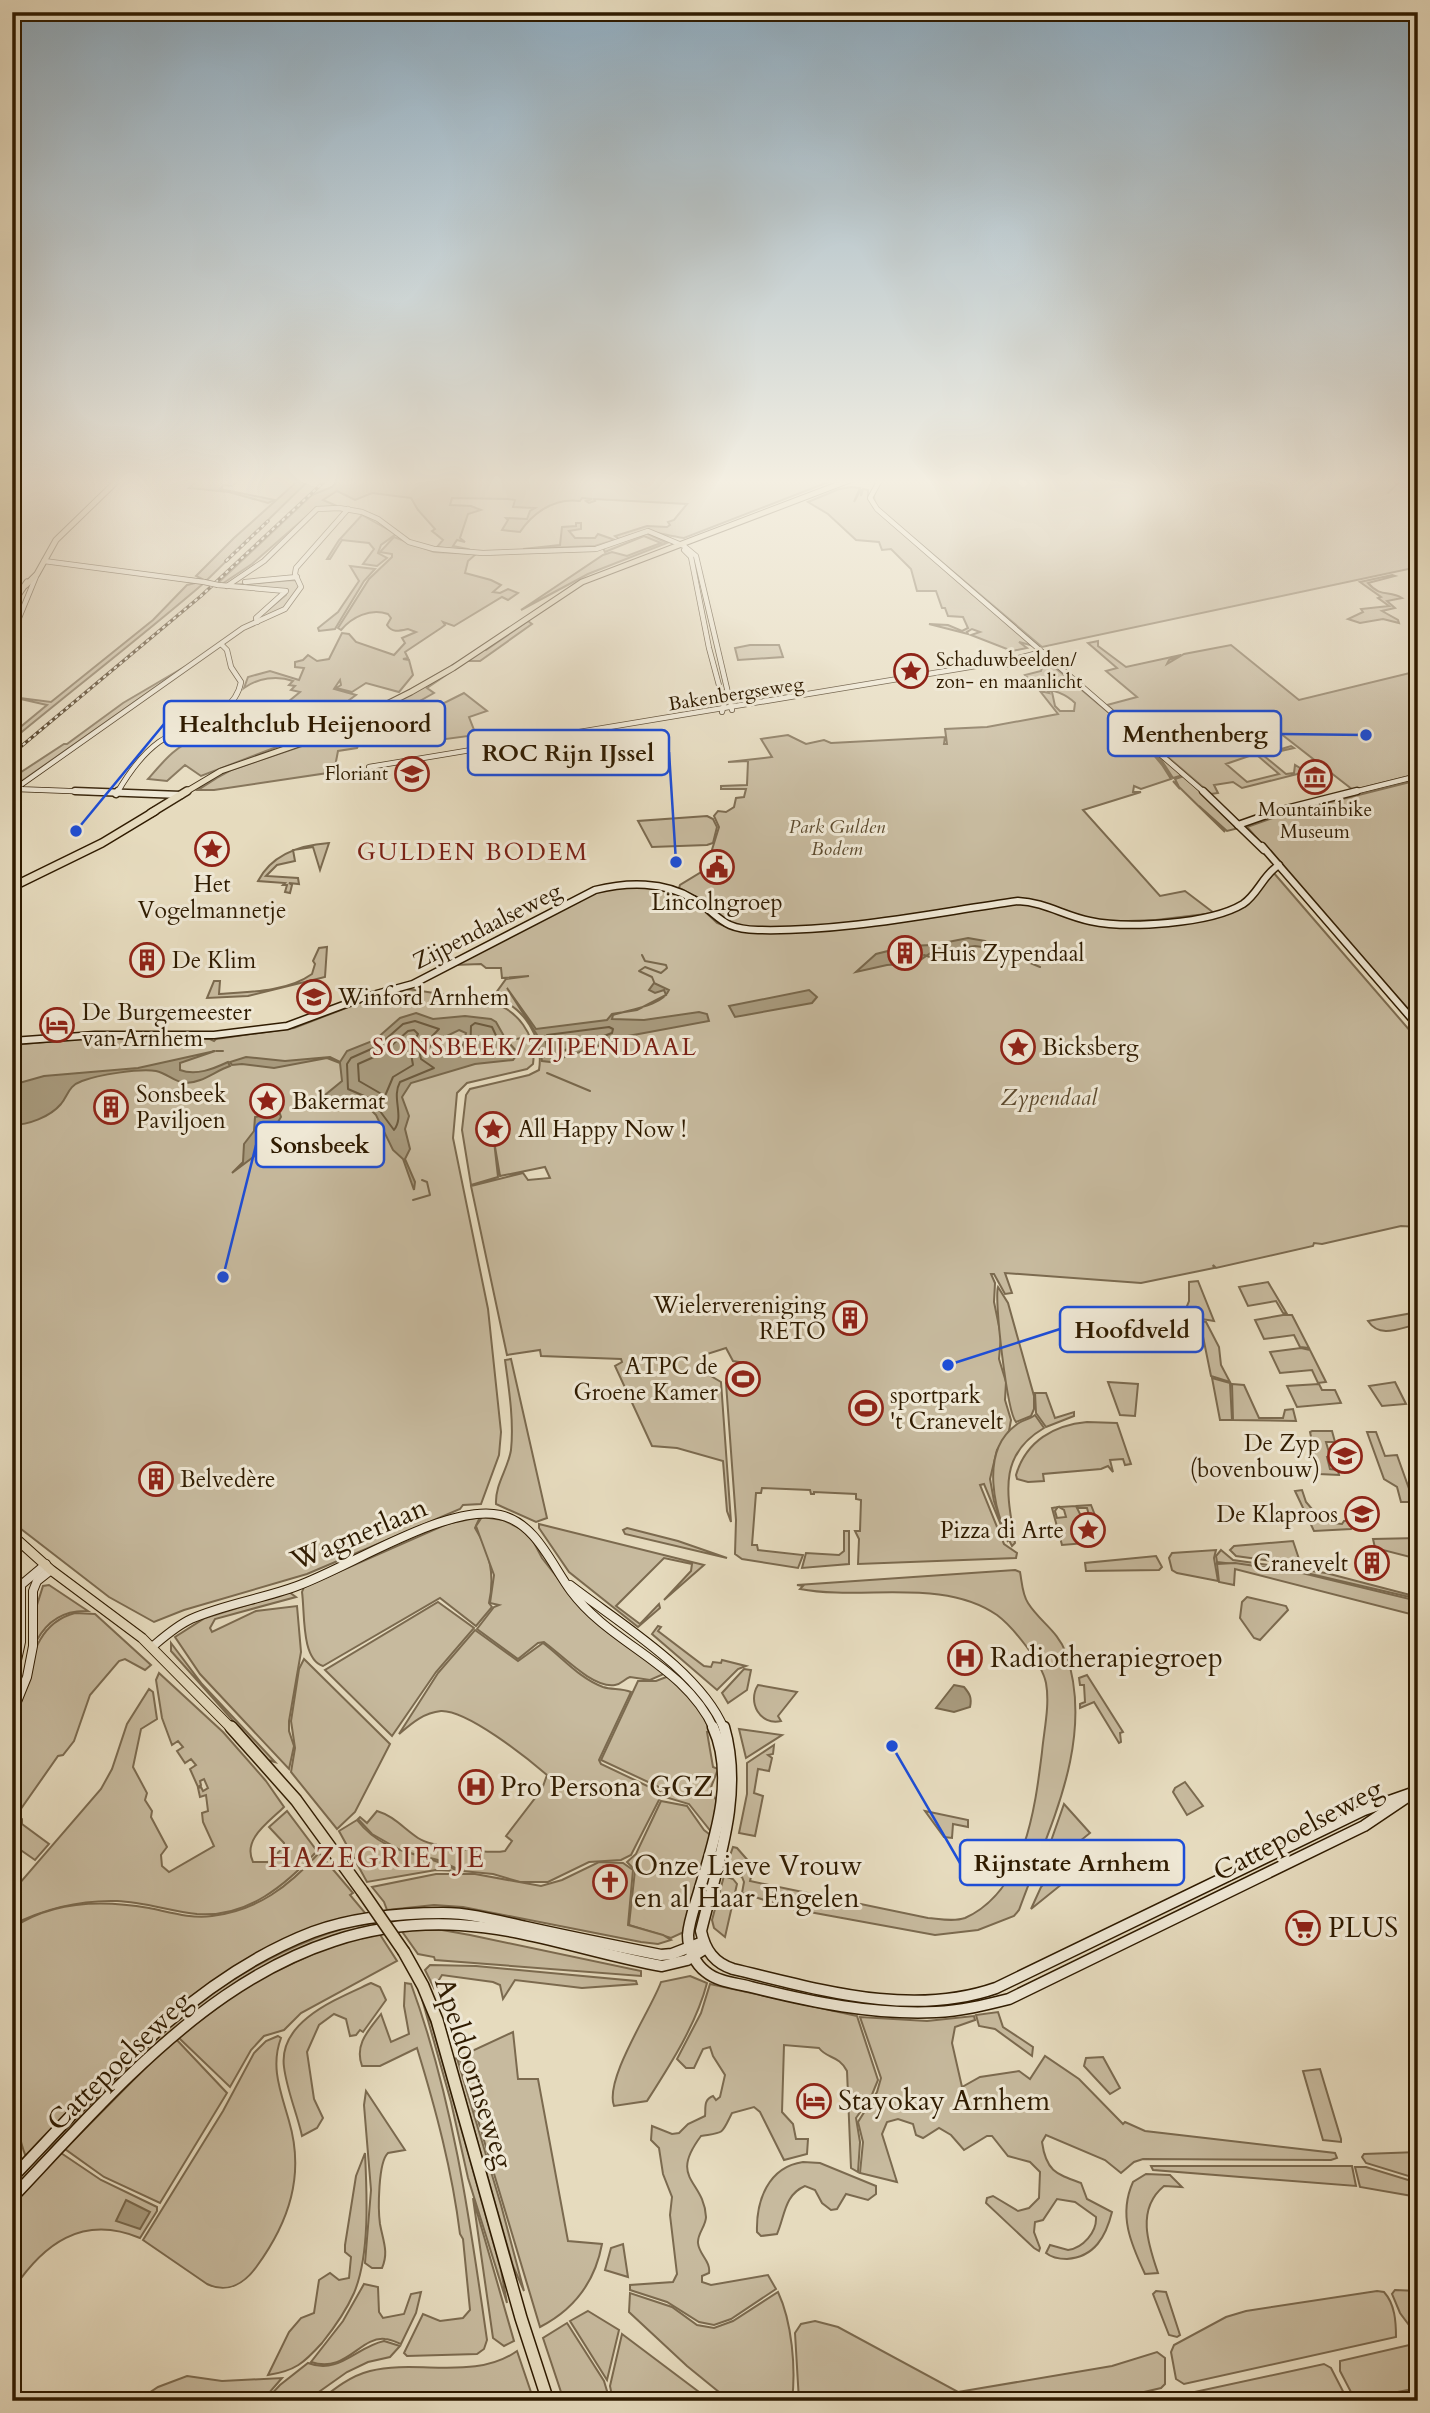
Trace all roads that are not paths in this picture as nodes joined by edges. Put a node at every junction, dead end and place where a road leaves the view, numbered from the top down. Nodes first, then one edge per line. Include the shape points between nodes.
1 (30, 591) edge
2 (283, 591) edge
3 (299, 591) edge
4 (568, 591) edge
5 (699, 591) edge
6 (971, 591) edge
7 (257, 622) junction
8 (12, 635) edge
9 (222, 645) junction
10 (1042, 652) junction
11 (1048, 657) junction
12 (727, 710) junction
13 (369, 767) dead end
14 (1418, 776) edge
15 (116, 794) junction
16 (179, 795) junction
17 (1238, 822) junction
18 (1279, 865) junction
19 (12, 887) edge
20 (1418, 1024) edge
21 (12, 1041) edge
22 (12, 1535) edge
23 (48, 1567) junction
24 (566, 1582) junction
25 (152, 1647) junction
26 (12, 1684) edge
27 (12, 1714) edge
28 (1415, 1792) edge
29 (1225, 1878) junction
30 (1233, 1890) junction
31 (380, 1915) junction
32 (385, 1927) junction
33 (704, 1945) junction
34 (691, 1953) junction
35 (1024, 1976) junction
36 (993, 1989) junction
37 (1032, 1989) junction
38 (999, 2002) junction
39 (12, 2178) edge
40 (12, 2198) edge
41 (548, 2401) edge

1 - 8 street
2 - 7 street
3 - 7 street via 288,606
4 - 16 main road via 411,692 304,742 243,762
5 - 12 street
6 - 10 street
7 - 9 street
9 - 15 street via 242,682 239,695 207,720 157,745
9 - 15 street via 15,789
10 - 11 street
10 - 12 street, Bakenbergseweg
11 - 12 street, Bakenbergseweg
11 - 17 street
12 - 13 street, Bakenbergseweg
14 - 17 street
15 - 16 street
16 - 19 main road via 102,843
17 - 18 street
18 - 20 street
18 - 21 street, Zijpendaalseweg via 1251,898 1236,907 1203,917 1129,923 1088,921 1025,901 835,928 746,930 719,922 694,899 674,889 613,885 595,890 413,984 296,1023 214,1035 95,1035
22 - 23 main road, Apeldoornseweg
23 - 25 main road, Apeldoornseweg
23 - 26 street via 21,1585 21,1642
23 - 27 street via 33,1591 33,1646
24 - 25 street, Wagnerlaan via 521,1524 500,1516 471,1514 297,1586 195,1617
24 - 33 street, Wagnerlaan via 694,1681 725,1730 732,1770 731,1808 702,1919
24 - 34 street, Wagnerlaan via 586,1608 693,1694 719,1743 722,1809 691,1923
25 - 41 main road, Apeldoornseweg, bridge via 241,1735 315,1824 423,1986 437,2020
28 - 29 street, Cattepoelseweg via 1364,1810
28 - 30 street, Cattepoelseweg via 1364,1826
29 - 30 street
29 - 35 street, Cattepoelseweg
30 - 37 street, Cattepoelseweg
31 - 32 street
31 - 34 street, Cattepoelseweg via 471,1916 661,1955
31 - 39 street, Cattepoelseweg via 288,1944 202,1994 150,2036
32 - 34 street, Cattepoelseweg via 472,1927 662,1966
32 - 40 street, Cattepoelseweg via 303,1952 249,1978 205,2007 158,2046
33 - 34 street, Cattepoelseweg
33 - 36 street, Cattepoelseweg via 720,1964 733,1969 873,1999 939,2001
34 - 38 street, Cattepoelseweg via 705,1972 719,1979 870,2011 926,2013
35 - 36 street, Cattepoelseweg
35 - 37 street
36 - 38 street
37 - 38 street, Cattepoelseweg

